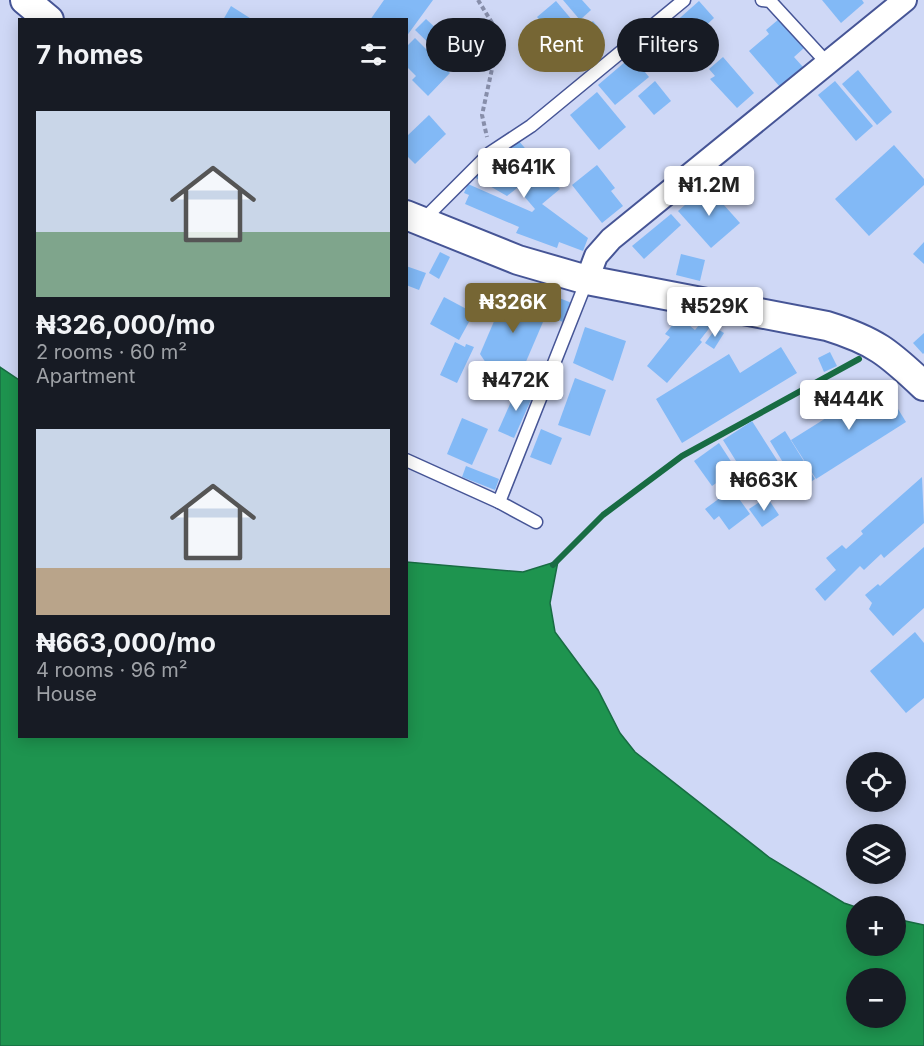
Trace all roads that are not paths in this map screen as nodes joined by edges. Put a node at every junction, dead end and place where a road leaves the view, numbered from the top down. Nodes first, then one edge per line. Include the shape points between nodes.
1 (24, 0) edge
2 (684, 0) edge
3 (762, 0) edge
4 (905, 0) edge
5 (46, 18) edge
6 (828, 64) junction
7 (414, 218) edge
8 (587, 280) junction
9 (924, 386) edge
10 (408, 461) edge
11 (499, 501) junction
12 (536, 522) dead end

1 - 5 street
2 - 7 lane
3 - 6 lane via 770,1
4 - 6 street
6 - 8 street via 611,239 596,256
7 - 8 street via 518,260
8 - 9 street via 827,326 880,346
8 - 11 lane
10 - 11 lane
11 - 12 lane

